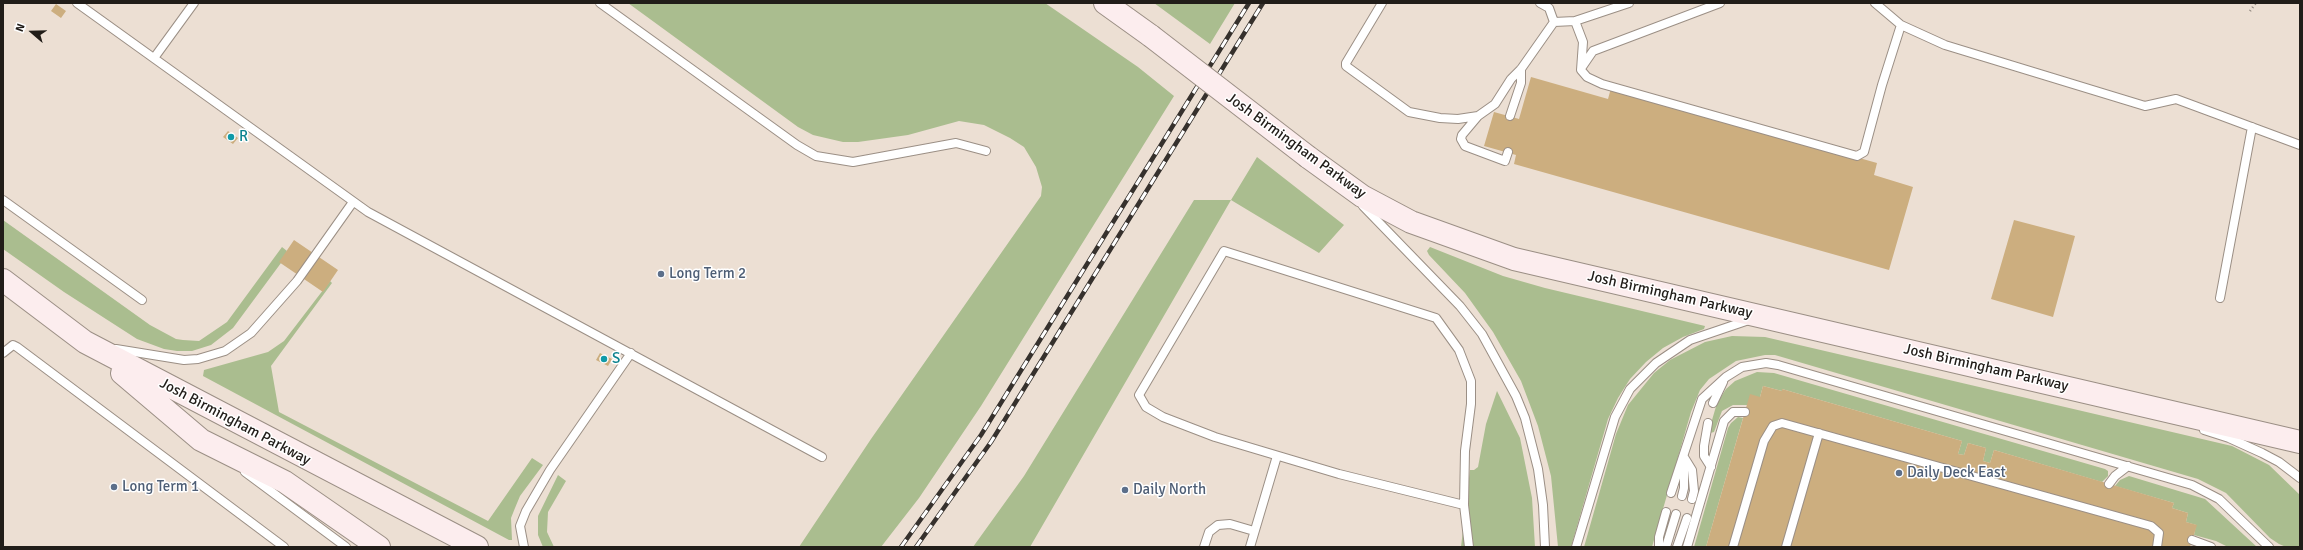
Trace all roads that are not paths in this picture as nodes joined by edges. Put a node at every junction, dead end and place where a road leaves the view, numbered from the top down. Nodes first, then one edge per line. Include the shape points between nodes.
1 (77, 3) edge
2 (194, 3) edge
3 (600, 3) edge
4 (1105, 3) edge
5 (1382, 3) edge
6 (1540, 3) edge
7 (1629, 3) edge
8 (1720, 3) edge
9 (1875, 3) edge
10 (1575, 21) junction
11 (1554, 22) junction
12 (1901, 26) junction
13 (1583, 42) junction
14 (1593, 51) junction
15 (154, 58) junction
16 (1521, 69) junction
17 (1581, 70) junction
18 (1478, 116) junction
19 (1510, 116) dead end
20 (2252, 127) junction
21 (2300, 145) edge
22 (986, 151) dead end
23 (1508, 152) dead end
24 (1331, 175) junction
25 (3, 200) edge
26 (354, 202) junction
27 (3, 280) edge
28 (2220, 298) dead end
29 (142, 300) dead end
30 (1762, 316) junction
31 (86, 342) junction
32 (3, 353) edge
33 (631, 353) junction
34 (1726, 377) junction
35 (1713, 403) dead end
36 (2140, 404) junction
37 (1745, 412) dead end
38 (1708, 423) dead end
39 (1819, 433) junction
40 (201, 440) junction
41 (2300, 442) edge
42 (1276, 456) junction
43 (822, 457) dead end
44 (1684, 457) junction
45 (2128, 466) junction
46 (1711, 467) junction
47 (2300, 478) edge
48 (2109, 484) dead end
49 (1671, 493) dead end
50 (1682, 496) dead end
51 (1692, 499) dead end
52 (1464, 505) junction
53 (1666, 512) dead end
54 (1676, 514) dead end
55 (1686, 518) dead end
56 (1254, 531) junction
57 (2192, 540) dead end
58 (284, 547) edge
59 (346, 547) edge
60 (379, 547) edge
61 (477, 547) edge
62 (524, 547) edge
63 (1204, 547) edge
64 (1250, 547) edge
65 (1469, 547) edge
66 (1545, 547) edge
67 (1576, 547) edge
68 (1659, 547) edge
69 (1666, 547) edge
70 (1677, 547) edge
71 (1687, 547) edge
72 (1733, 547) edge
73 (1786, 547) edge
74 (2157, 547) edge
75 (2211, 547) edge
76 (2270, 547) edge

1 - 15 lane
2 - 15 lane
3 - 22 lane via 797,145 816,156 853,162 956,142
4 - 24 main road, Josh Birmingham Parkway, bridge
5 - 18 lane via 1346,63 1348,70 1409,112 1440,118
6 - 11 lane via 1548,8
7 - 10 lane
8 - 14 lane
9 - 12 lane
10 - 11 lane
10 - 13 lane
11 - 16 lane
12 - 17 lane via 1864,152 1857,156 1602,84 1587,77
12 - 20 lane via 1945,45 2140,104 2176,99
13 - 14 lane
13 - 17 lane
14 - 17 lane
15 - 26 lane
16 - 18 lane via 1510,79 1495,104
16 - 19 lane via 1521,83
18 - 23 lane via 1462,135 1461,139 1465,146 1505,161
20 - 21 lane
20 - 28 lane
24 - 30 main road, Josh Birmingham Parkway via 1362,196 1412,222 1514,259
24 - 66 lane via 1443,286 1482,334 1516,396 1525,418 1538,469
25 - 29 lane
26 - 31 lane via 297,282 250,333 225,351 198,359 184,360
26 - 33 lane via 416,239
27 - 31 main road, Josh Birmingham Parkway
30 - 36 main road, Josh Birmingham Parkway
30 - 67 lane via 1690,340 1656,363 1630,389 1615,417
31 - 40 main road
31 - 61 main road, Josh Birmingham Parkway
32 - 58 lane via 13,345 17,347
33 - 43 lane
33 - 62 lane via 550,470 526,511 520,526
34 - 35 lane
34 - 44 lane via 1702,398
34 - 45 lane via 1752,364 1778,365
36 - 41 main road, Josh Birmingham Parkway
36 - 47 lane via 2262,453
37 - 46 lane via 1733,412 1728,415
38 - 46 lane via 1704,456
39 - 72 lane via 1787,424 1773,426 1764,441
39 - 73 lane
39 - 74 lane via 2151,526 2159,533
40 - 59 lane
40 - 60 main road via 285,482
42 - 52 lane
42 - 52 lane via 1163,417 1146,407 1139,395 1224,250 1436,318 1459,350 1471,381 1472,404 1465,451
42 - 56 lane
44 - 49 lane
44 - 50 lane
44 - 51 lane via 1692,470
45 - 48 lane
45 - 76 lane via 2206,490 2219,498
46 - 71 lane
52 - 65 lane
53 - 68 lane
54 - 69 lane
55 - 70 lane
56 - 63 lane via 1230,524 1218,525 1210,532
56 - 64 lane
57 - 75 lane

